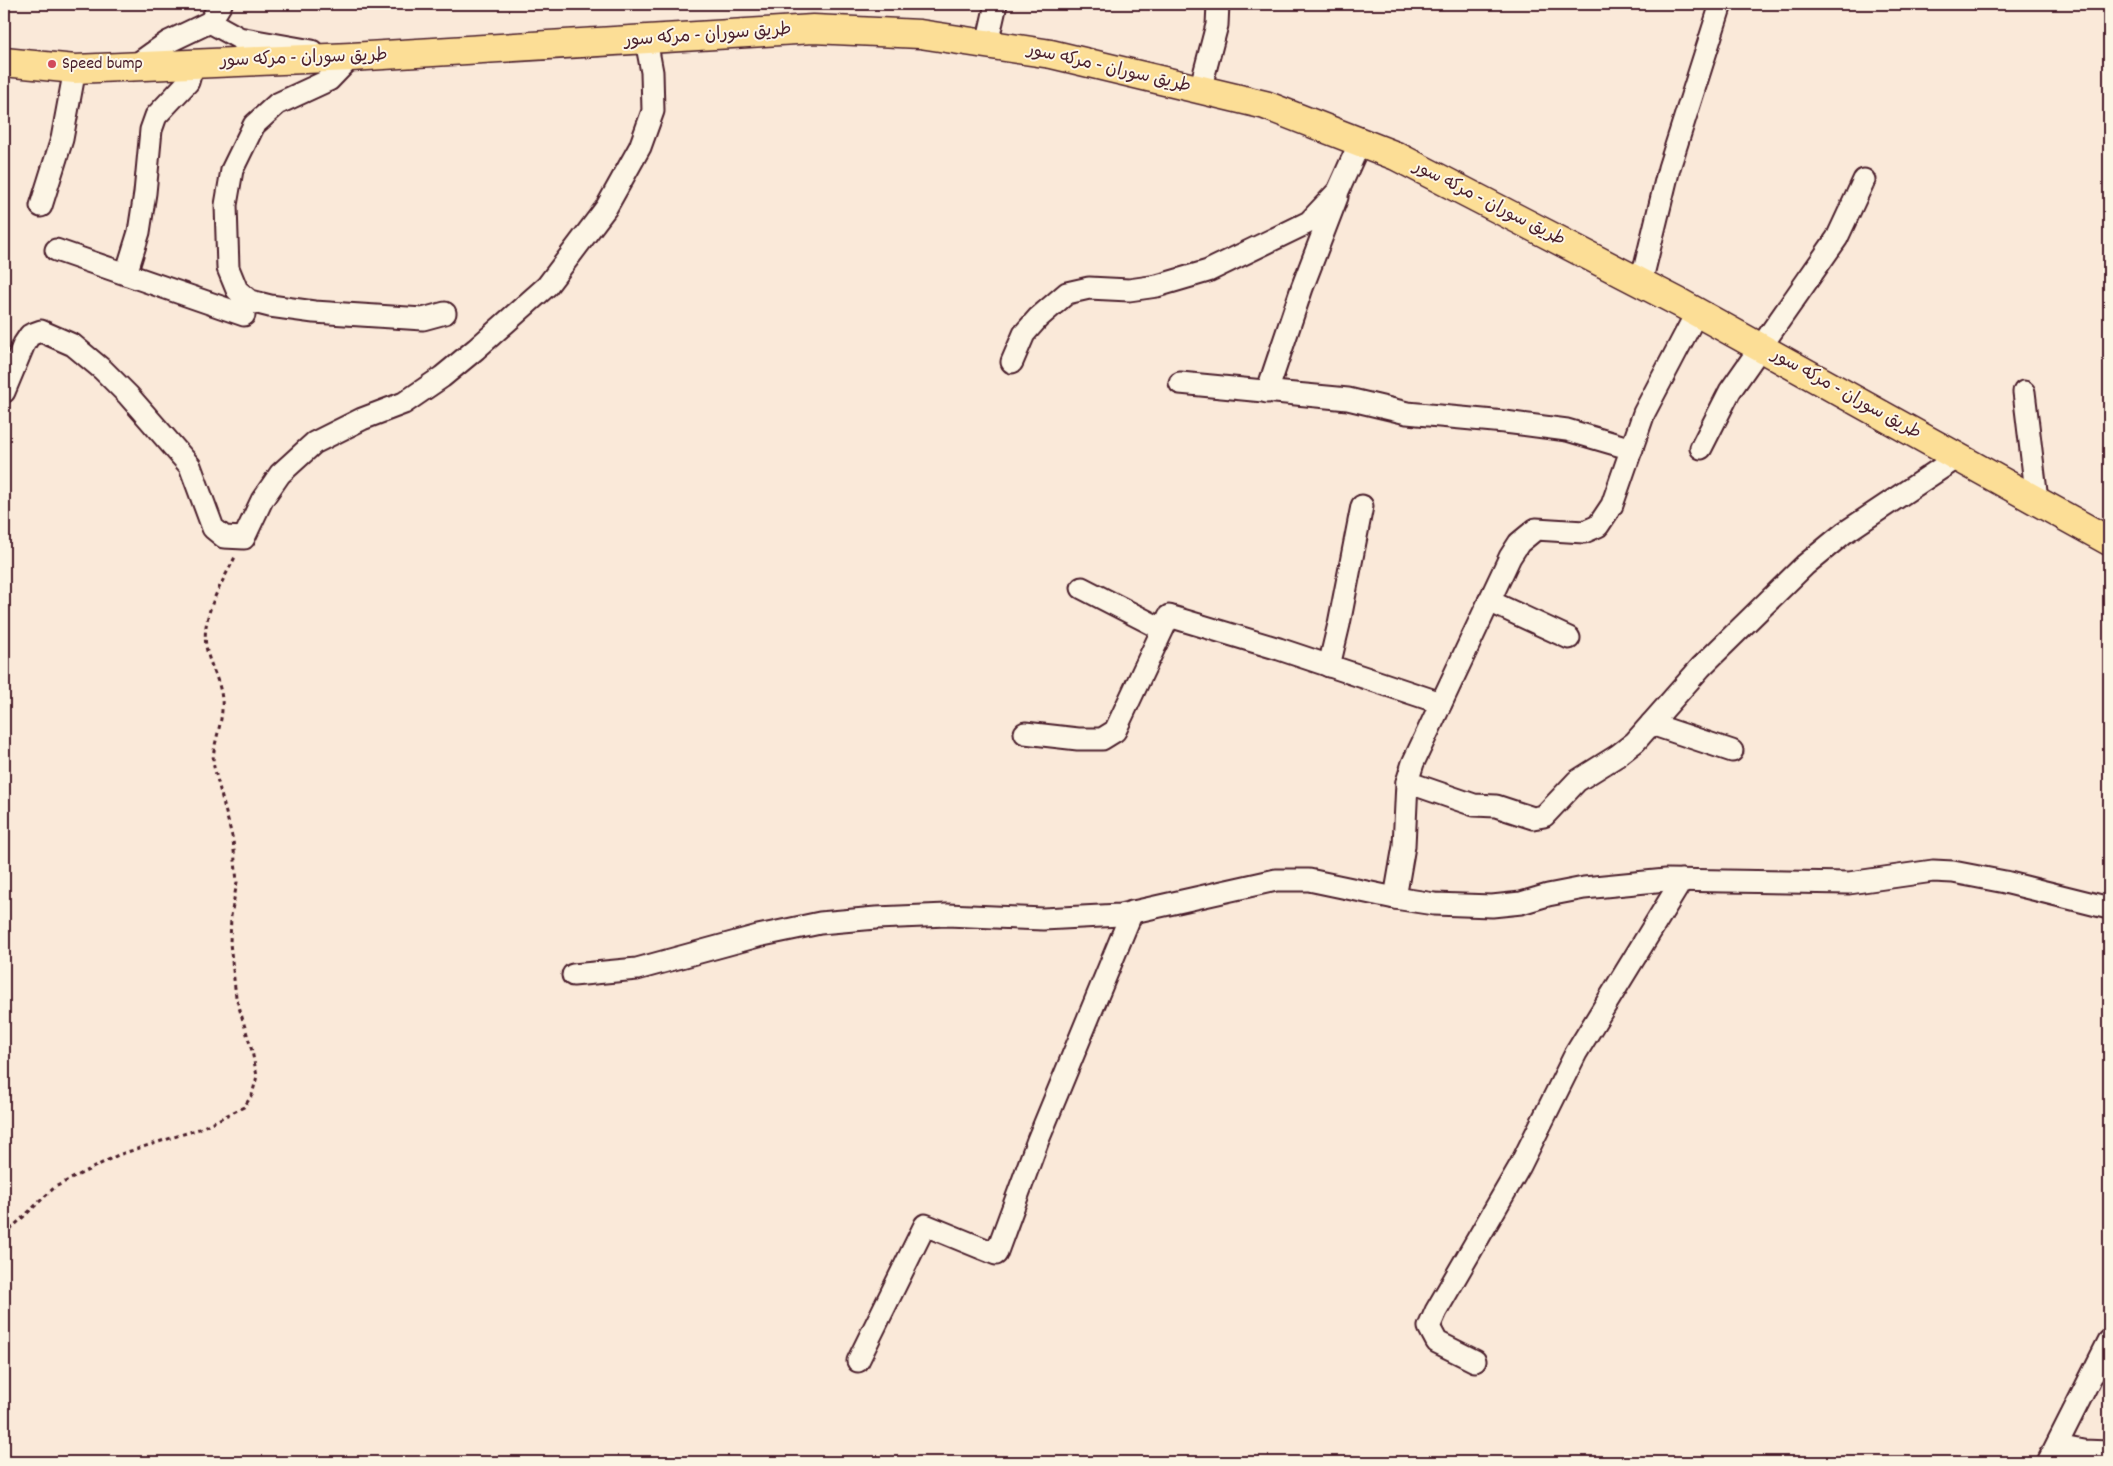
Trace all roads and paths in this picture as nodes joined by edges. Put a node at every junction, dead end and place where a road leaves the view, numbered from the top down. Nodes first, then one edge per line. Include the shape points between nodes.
1 (221, 4) edge
2 (996, 4) edge
3 (1218, 4) edge
4 (1721, 4) edge
5 (210, 22) junction
6 (646, 40) junction
7 (987, 44) junction
8 (351, 58) junction
9 (4, 62) edge
10 (193, 64) junction
11 (133, 67) junction
12 (76, 69) junction
13 (1200, 90) junction
14 (1360, 142) junction
15 (1864, 180) dead end
16 (1338, 191) junction
17 (41, 206) dead end
18 (56, 250) dead end
19 (126, 274) junction
20 (1641, 283) junction
21 (242, 295) junction
22 (1697, 312) junction
23 (445, 313) dead end
24 (1760, 347) junction
25 (1012, 362) dead end
26 (1180, 383) dead end
27 (4, 392) edge
28 (1268, 392) junction
29 (2024, 392) dead end
30 (1701, 448) dead end
31 (1632, 449) junction
32 (1958, 456) junction
33 (2037, 500) junction
34 (1362, 506) dead end
35 (244, 538) junction
36 (2109, 541) edge
37 (1082, 588) dead end
38 (1489, 601) junction
39 (1162, 630) junction
40 (1569, 638) dead end
41 (1329, 666) junction
42 (1441, 703) junction
43 (1651, 724) junction
44 (1024, 733) dead end
45 (1732, 751) dead end
46 (1407, 782) junction
47 (1682, 880) junction
48 (1396, 898) junction
49 (2109, 908) edge
50 (1132, 912) junction
51 (573, 975) dead end
52 (4, 1235) edge
53 (2109, 1341) edge
54 (858, 1361) dead end
55 (1475, 1361) dead end
56 (2109, 1452) edge
57 (2052, 1454) edge

1 - 5 street
2 - 7 street
3 - 13 street via 1217,25
4 - 20 street via 1669,168
5 - 8 street via 239,38
5 - 11 street via 168,42
6 - 7 main road, طريق سوران - مركه سور via 813,29 920,34
6 - 8 main road, طريق سوران - مركه سور
6 - 35 street via 652,72 653,111 640,147 606,208 547,286 469,355 404,403 314,443 280,474 262,500
7 - 13 main road, طريق سوران - مركه سور via 1051,54
8 - 10 main road, طريق سوران - مركه سور
8 - 21 street via 329,80 277,104 254,125 232,170 226,205 228,268
9 - 12 main road, طريق سوران - مركه سور
10 - 11 main road, طريق سوران - مركه سور
10 - 19 street via 188,82 156,116 151,130 139,232
11 - 12 main road, طريق سوران - مركه سور
12 - 17 street via 62,138
13 - 14 main road, طريق سوران - مركه سور via 1265,105
14 - 16 street
14 - 20 main road, طريق سوران - مركه سور via 1396,156
15 - 24 street via 1837,238
16 - 25 street via 1309,222 1208,271 1157,286 1129,290 1089,288 1067,294 1024,334
16 - 28 street
18 - 19 street
19 - 21 street via 244,315
20 - 22 main road, طريق سوران - مركه سور
21 - 23 street via 250,301 270,306 314,312 423,319
22 - 24 main road, طريق سوران - مركه سور
22 - 31 street via 1644,413
24 - 30 street via 1730,391
24 - 32 main road, طريق سوران - مركه سور
26 - 28 street
27 - 35 street via 30,335 41,331 73,345 128,395 190,466 213,528 224,537
28 - 31 street via 1348,400 1407,413 1568,430
29 - 33 street
31 - 38 street via 1612,505 1598,526 1584,532 1536,529 1515,550
32 - 33 main road, طريق سوران - مركه سور
32 - 43 street via 1844,533 1805,565 1702,667
33 - 36 main road, طريق سوران - مركه سور
34 - 41 street
35 - 52 path via 213,601 206,630 207,651 221,684 222,710 213,763 233,840 237,882 230,943 236,997 257,1076 252,1095 244,1107 199,1129 118,1155 55,1188
37 - 39 street
38 - 40 street
38 - 42 street
39 - 41 street via 1169,616
39 - 44 street via 1115,731 1102,739
41 - 42 street
42 - 46 street
43 - 45 street
43 - 46 street via 1617,756 1577,781 1544,816 1533,818 1496,806 1474,805
46 - 48 street via 1404,846
47 - 48 street via 1584,888 1521,903 1492,906 1434,904
47 - 49 street via 1849,883 1933,871 1953,872
47 - 55 street via 1576,1053 1520,1166 1432,1319 1429,1327 1437,1342
48 - 50 street via 1309,880 1276,880
50 - 51 street via 1043,919 947,915 820,924 758,936 638,969
50 - 54 street via 1038,1140 996,1254 925,1225
53 - 57 street
56 - 57 street

